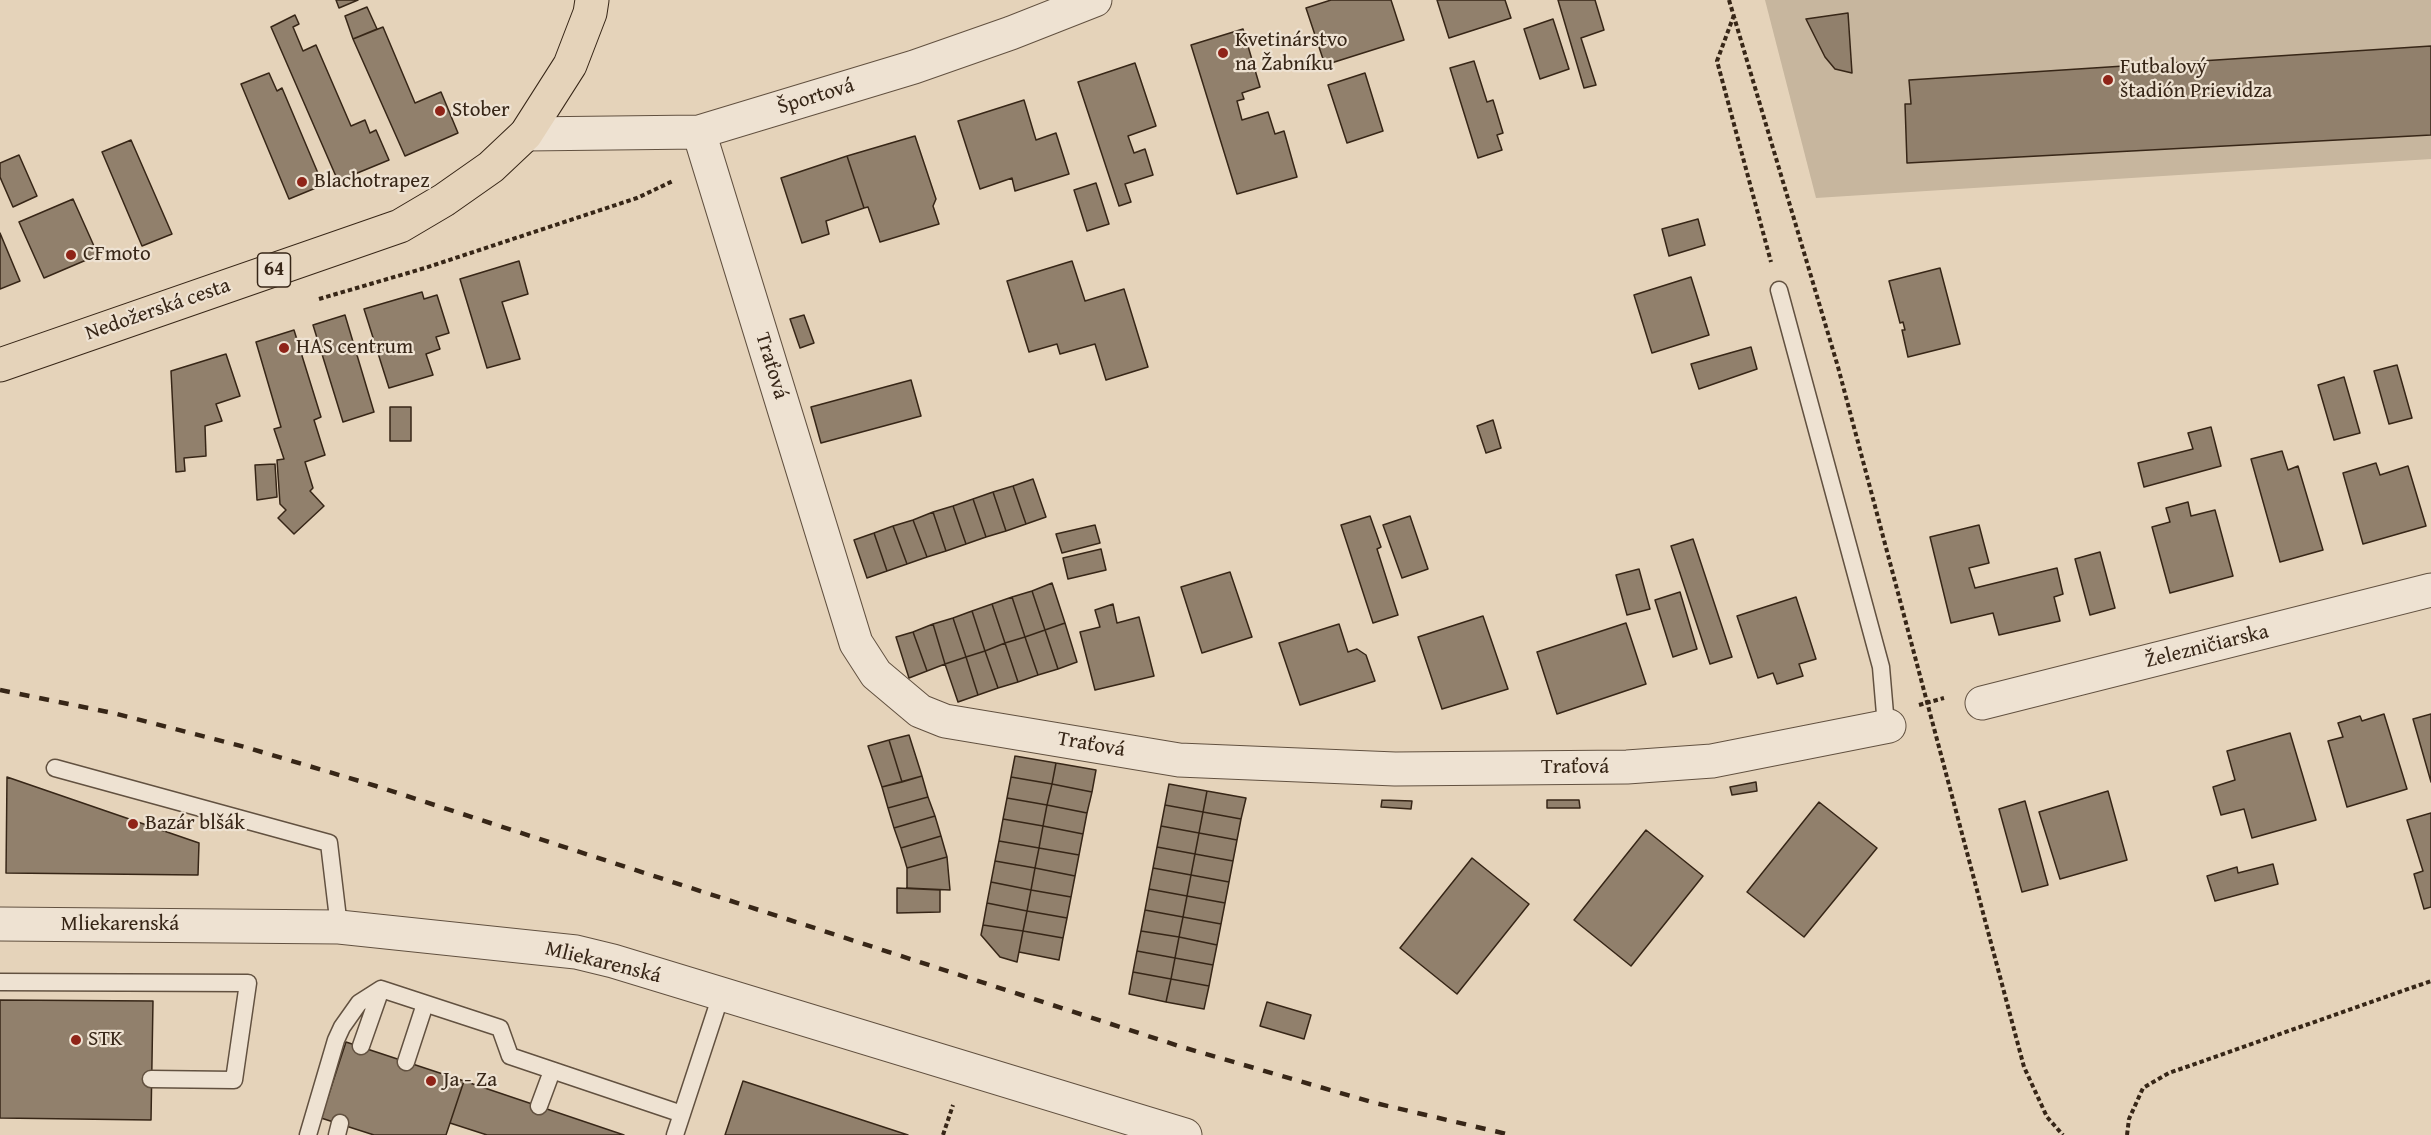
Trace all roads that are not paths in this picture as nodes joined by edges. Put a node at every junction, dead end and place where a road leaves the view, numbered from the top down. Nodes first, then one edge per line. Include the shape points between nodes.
1 (592, 0) edge
2 (1095, 0) edge
3 (699, 132) junction
4 (526, 134) junction
5 (1779, 290) road end
6 (0, 365) edge
7 (2431, 591) edge
8 (1982, 703) dead end
9 (1889, 726) joint
10 (55, 768) dead end
11 (0, 924) edge
12 (339, 927) junction
13 (0, 982) edge
14 (381, 988) junction
15 (721, 995) junction
16 (425, 1004) junction
17 (361, 1046) dead end
18 (406, 1062) dead end
19 (552, 1071) junction
20 (151, 1078) dead end
21 (539, 1106) dead end
22 (682, 1114) junction
23 (308, 1135) edge
24 (675, 1135) edge
25 (1185, 1135) edge

1 - 4 main road, Nedožerská cesta / 64 via 570,65
2 - 3 street, Športová via 925,63
3 - 4 street, Športová
3 - 9 street, Traťová via 856,642 876,674 920,711 945,721 1179,760 1395,769 1627,767 1712,761
4 - 6 main road, Nedožerská cesta / 64 via 491,167 400,226
5 - 9 lane via 1881,667
7 - 8 street, Železničiarska
10 - 12 lane via 330,843
11 - 12 street, Mliekarenská
12 - 15 street, Mliekarenská via 576,952
13 - 20 lane via 248,983 234,1080
14 - 16 lane
14 - 17 lane
14 - 23 lane via 359,1003 342,1027
15 - 22 lane
15 - 25 street, Mliekarenská
16 - 18 lane
16 - 19 lane via 500,1028 510,1056
19 - 21 lane
19 - 22 lane
22 - 24 lane

